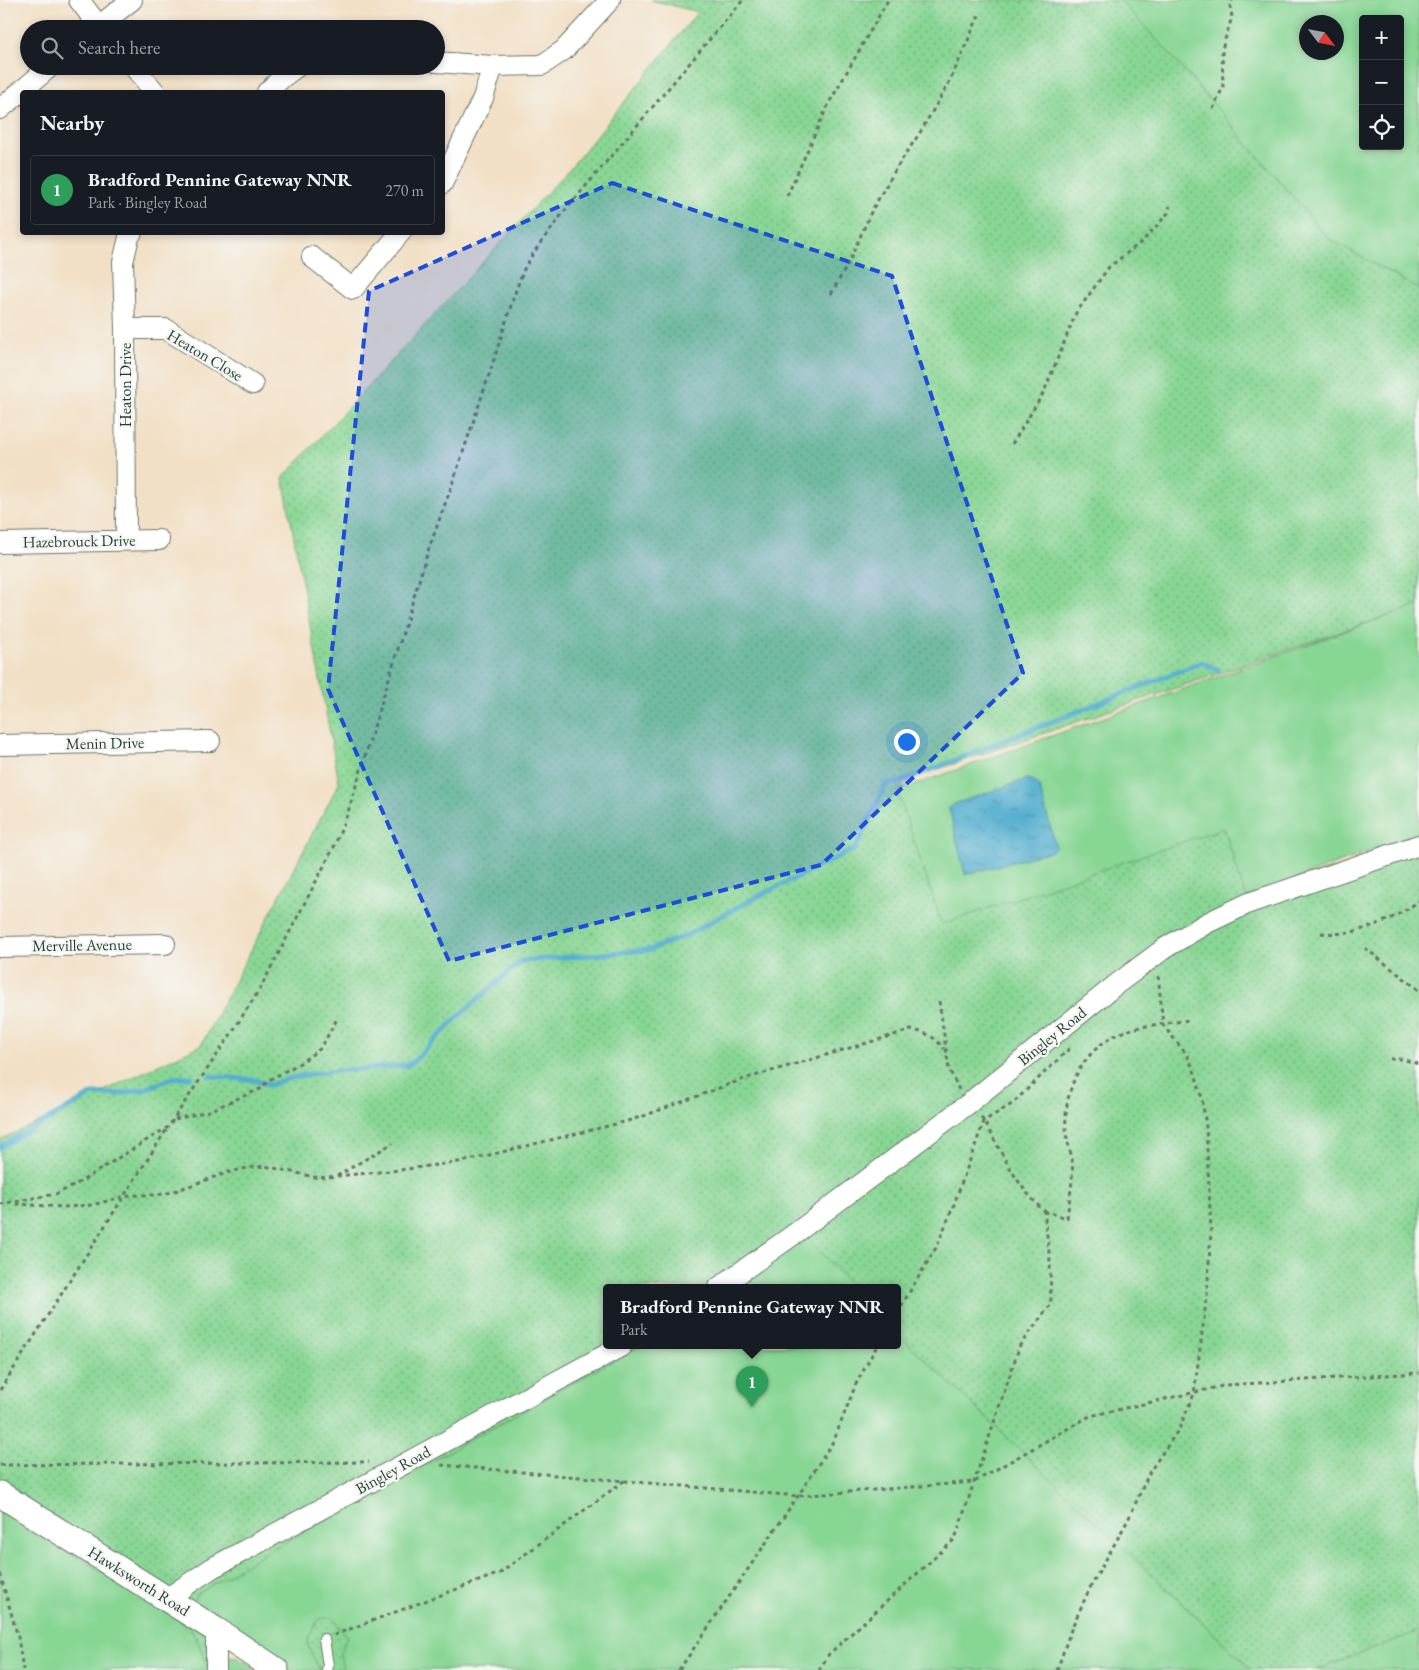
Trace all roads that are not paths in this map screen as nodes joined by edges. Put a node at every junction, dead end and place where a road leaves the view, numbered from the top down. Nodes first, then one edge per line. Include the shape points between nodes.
1 (79, 0) edge
2 (132, 0) edge
3 (610, 0) edge
4 (93, 20) edge
5 (108, 20) edge
6 (445, 63) edge
7 (493, 66) junction
8 (40, 75) edge
9 (141, 75) edge
10 (286, 75) edge
11 (22, 90) edge
12 (153, 90) edge
13 (269, 90) edge
14 (20, 92) edge
15 (0, 109) edge
16 (445, 178) edge
17 (130, 235) edge
18 (398, 235) edge
19 (312, 257) dead end
20 (125, 329) junction
21 (253, 384) dead end
22 (126, 540) junction
23 (158, 540) dead end
24 (0, 543) edge
25 (210, 741) dead end
26 (0, 745) edge
27 (1419, 845) edge
28 (165, 944) dead end
29 (0, 947) edge
30 (724, 1284) edge
31 (616, 1349) edge
32 (0, 1494) edge
33 (166, 1599) junction
34 (216, 1630) junction
35 (324, 1639) road end
36 (216, 1670) edge
37 (276, 1670) edge
38 (327, 1670) edge

1 - 4 street
2 - 5 street
3 - 7 street via 564,50 542,65
6 - 7 street
7 - 16 street via 483,98
8 - 11 street
9 - 12 street
10 - 13 street
14 - 15 street
17 - 20 street, Heaton Drive via 123,262
18 - 19 street via 353,289
20 - 21 street, Heaton Close via 166,329
20 - 22 street, Heaton Drive
22 - 23 street, Hazebrouck Drive
22 - 24 street, Hazebrouck Drive
25 - 26 street, Menin Drive
27 - 30 street, Bingley Road via 1249,903 1165,948 968,1104
28 - 29 street, Merville Avenue
31 - 33 street, Bingley Road via 212,1568
32 - 33 street, Hawksworth Road
33 - 34 street, Hawksworth Road
34 - 36 street
34 - 37 street, Hawksworth Road
35 - 38 lane

